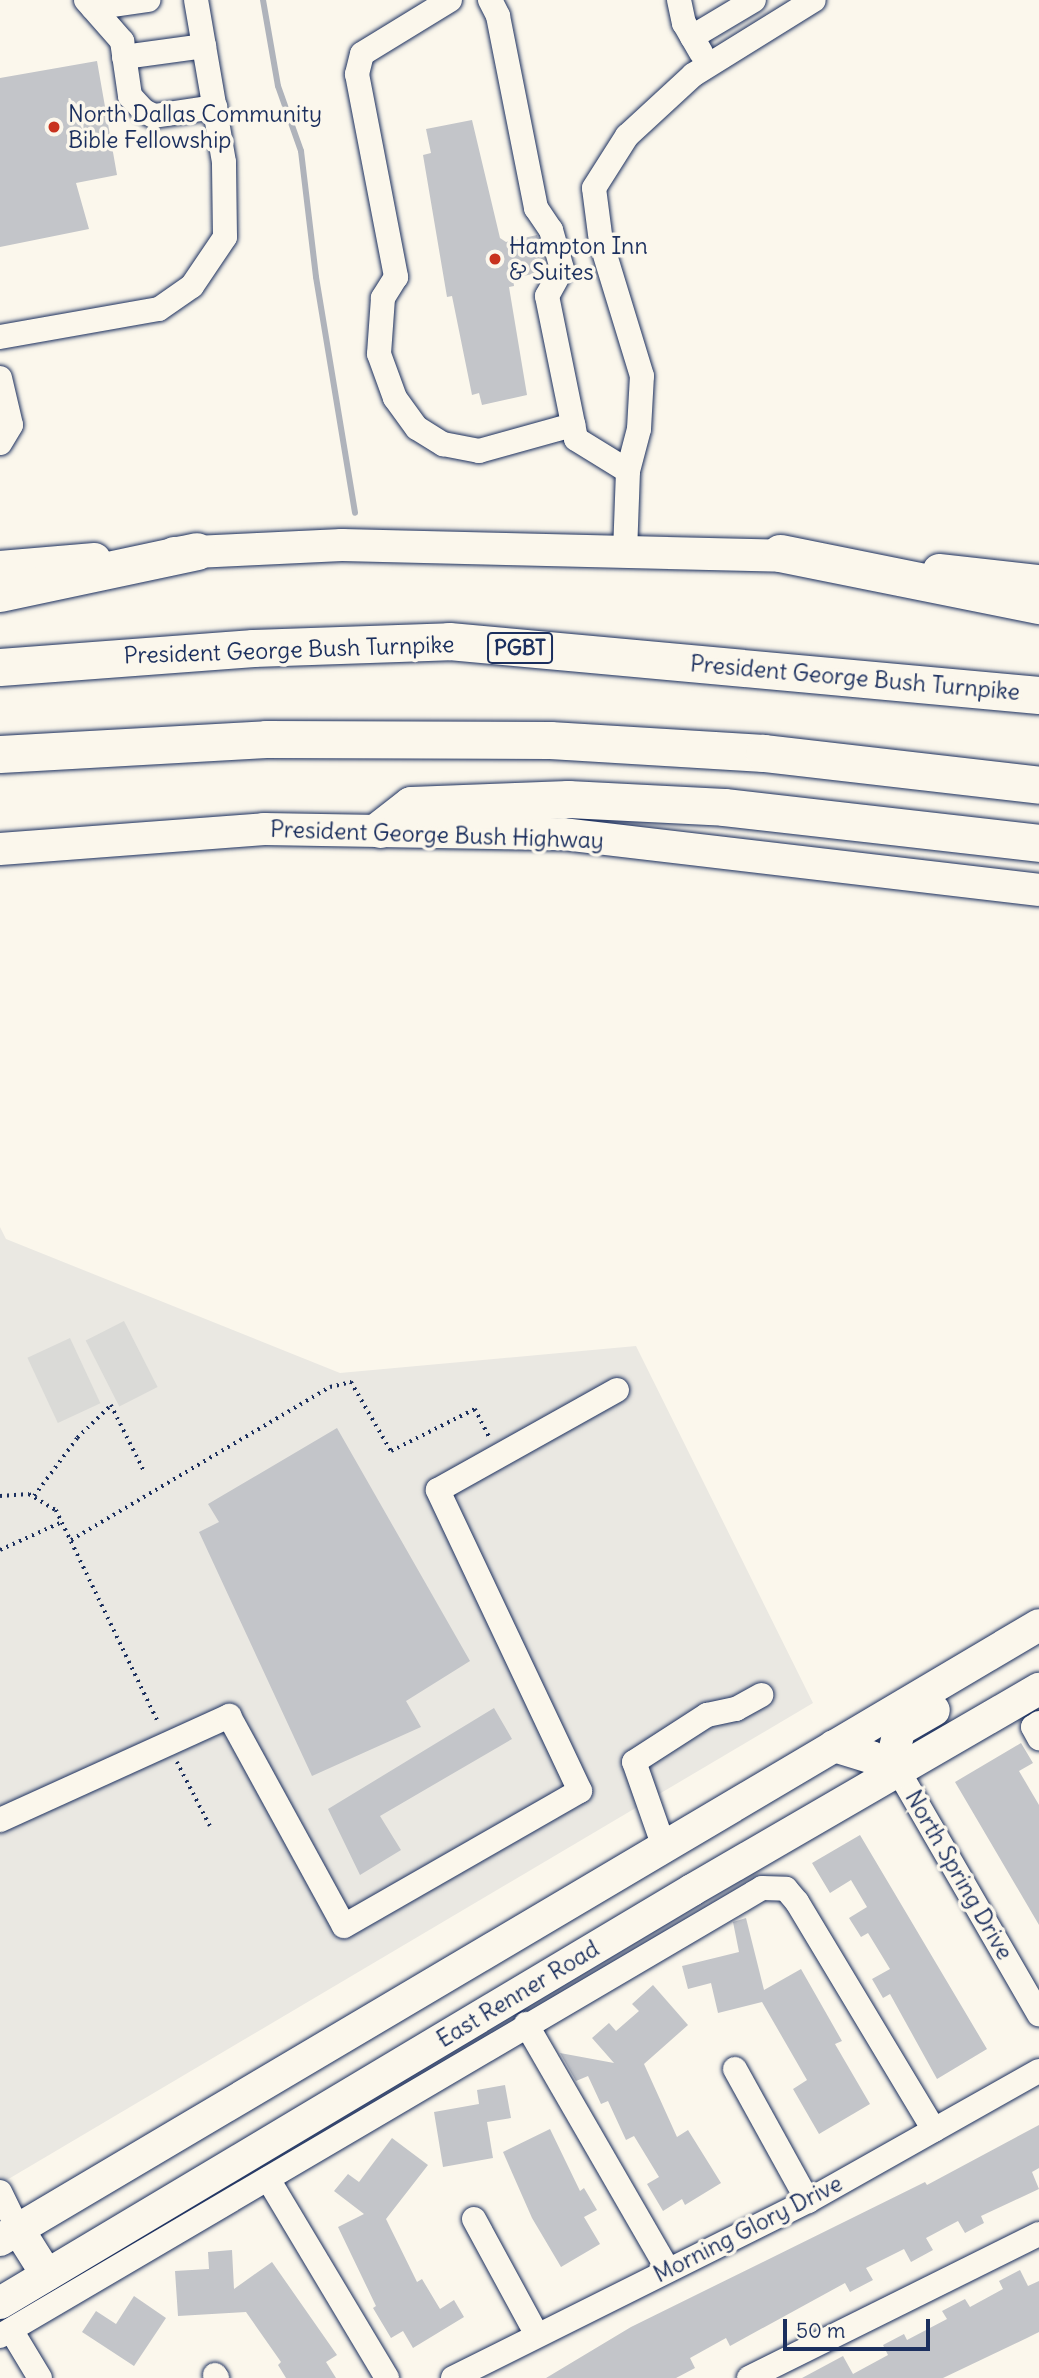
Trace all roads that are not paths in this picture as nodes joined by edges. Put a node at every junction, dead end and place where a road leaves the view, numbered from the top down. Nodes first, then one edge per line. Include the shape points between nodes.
1 (148, 0) edge
2 (196, 0) edge
3 (450, 0) edge
4 (490, 0) edge
5 (679, 0) edge
6 (754, 0) edge
7 (814, 0) edge
8 (89, 4) edge
9 (692, 37) junction
10 (204, 46) junction
11 (124, 57) junction
12 (708, 65) junction
13 (215, 107) junction
14 (0, 337) edge
15 (1, 383) edge
16 (573, 425) junction
17 (0, 443) edge
18 (628, 471) junction
19 (197, 551) junction
20 (625, 551) junction
21 (780, 553) junction
22 (0, 567) edge
23 (1039, 581) edge
24 (0, 593) edge
25 (1039, 605) edge
26 (0, 667) edge
27 (1039, 695) edge
28 (0, 754) edge
29 (1039, 785) edge
30 (380, 829) junction
31 (1039, 843) edge
32 (0, 849) edge
33 (1039, 890) edge
34 (617, 1390) dead end
35 (1039, 1625) edge
36 (984, 1658) junction
37 (1039, 1689) edge
38 (761, 1695) dead end
39 (1039, 1723) edge
40 (1039, 1738) edge
41 (834, 1746) junction
42 (899, 1772) junction
43 (0, 1820) edge
44 (664, 1847) junction
45 (692, 1890) junction
46 (1039, 2014) edge
47 (526, 2024) junction
48 (735, 2069) dead end
49 (1039, 2071) edge
50 (934, 2130) junction
51 (268, 2179) junction
52 (0, 2192) edge
53 (808, 2201) junction
54 (474, 2219) dead end
55 (9, 2234) edge
56 (1039, 2234) edge
57 (668, 2270) junction
58 (47, 2275) junction
59 (4, 2323) edge
60 (537, 2335) junction
61 (40, 2378) edge
62 (387, 2378) edge
63 (453, 2378) edge
64 (749, 2378) edge

1 - 8 street
2 - 10 street
3 - 16 street via 362,54 357,74 396,277 383,298 379,354 395,398 417,428 443,444 479,451
4 - 16 street via 498,16 536,208 551,230 562,269 547,296
5 - 9 street
6 - 9 street
7 - 12 street
8 - 11 street via 122,41
9 - 12 street
10 - 11 street
10 - 13 street
11 - 13 street via 130,96 144,111 154,116
12 - 18 street via 627,136 594,188 601,242 642,376 639,429
13 - 14 street via 224,162 225,237 192,286 159,309
15 - 17 street via 11,425
16 - 18 street via 576,439
18 - 20 street
19 - 20 main road via 355,545
19 - 22 main road
19 - 24 highway
20 - 21 main road
21 - 23 main road
21 - 25 highway
26 - 27 highway, President George Bush Turnpike / PGBT via 253,648 449,641
28 - 29 highway via 267,739 538,740 764,753
30 - 31 highway via 411,806 568,799 737,808
30 - 32 main road, President George Bush Highway via 183,833
30 - 33 main road, President George Bush Highway via 563,834
34 - 43 street via 438,1490 580,1791 344,1926 229,1716
35 - 36 main road
36 - 41 main road
36 - 42 main road via 962,1693 899,1730 895,1748
37 - 42 main road, East Renner Road
38 - 44 street via 736,1709 707,1715 634,1762
39 - 40 street via 1033,1727
41 - 42 main road via 871,1757
41 - 44 main road
42 - 45 main road, East Renner Road
42 - 46 street, North Spring Drive
44 - 45 main road
44 - 55 main road
45 - 58 main road, East Renner Road
47 - 50 street via 762,1888 786,1889
47 - 51 street
47 - 57 street
48 - 53 street
49 - 50 street, Morning Glory Drive
50 - 53 street, Morning Glory Drive
51 - 59 street
51 - 62 street
52 - 55 street
53 - 57 street, Morning Glory Drive
54 - 60 street
55 - 58 main road
56 - 64 street
57 - 60 street, Morning Glory Drive
58 - 59 main road, East Renner Road
59 - 61 street
60 - 63 street, Morning Glory Drive

